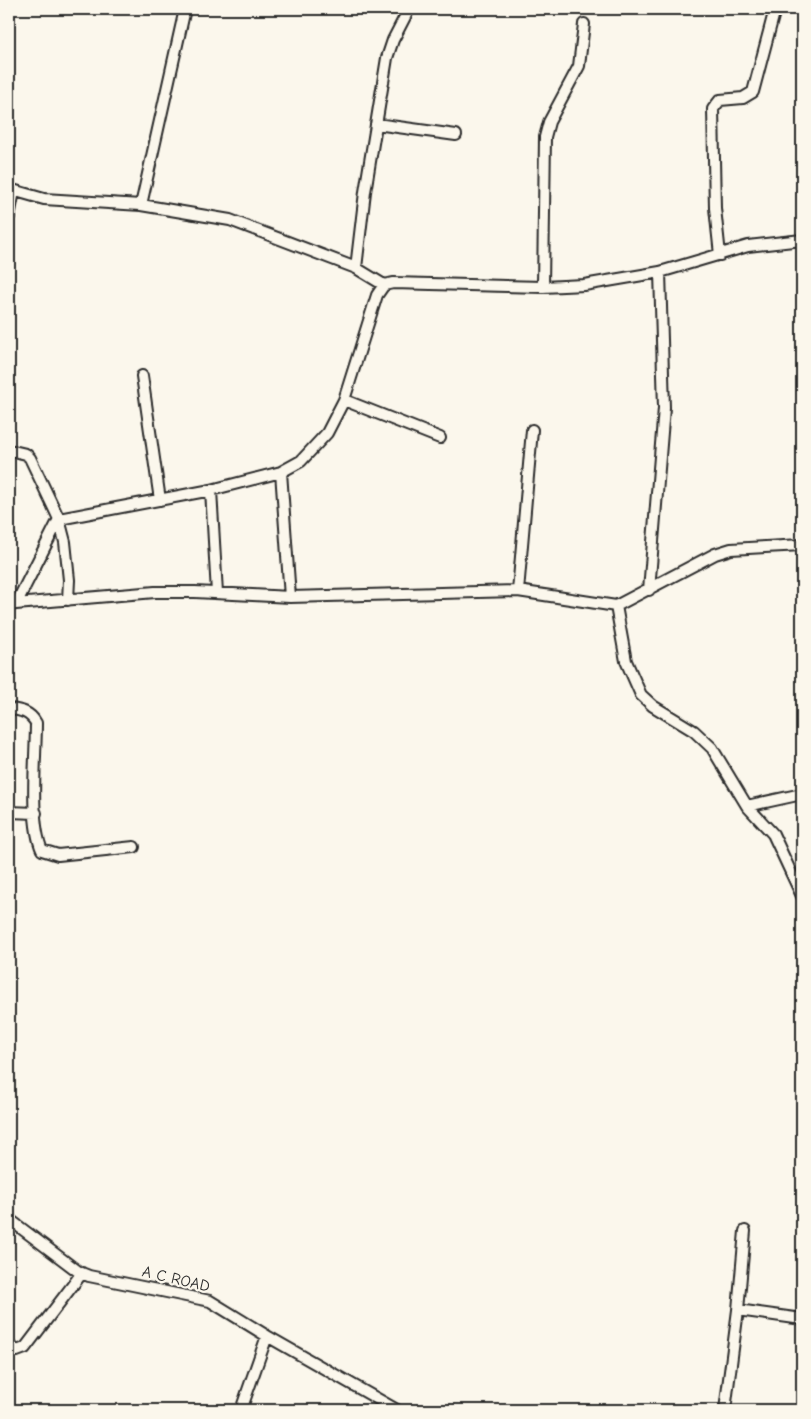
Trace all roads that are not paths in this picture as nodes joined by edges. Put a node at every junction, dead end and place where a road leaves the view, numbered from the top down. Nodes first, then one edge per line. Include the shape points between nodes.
1 (185, 9) edge
2 (409, 9) edge
3 (775, 9) edge
4 (584, 24) dead end
5 (376, 124) junction
6 (456, 136) dead end
7 (12, 190) edge
8 (141, 205) junction
9 (9, 217) edge
10 (802, 240) edge
11 (720, 255) junction
12 (356, 268) junction
13 (660, 272) junction
14 (384, 285) junction
15 (543, 287) junction
16 (142, 376) dead end
17 (344, 400) junction
18 (532, 430) dead end
19 (440, 438) dead end
20 (9, 450) edge
21 (281, 472) junction
22 (211, 490) junction
23 (160, 500) junction
24 (58, 519) junction
25 (802, 545) edge
26 (649, 590) junction
27 (518, 591) junction
28 (217, 593) junction
29 (290, 597) junction
30 (68, 600) junction
31 (13, 605) edge
32 (616, 606) junction
33 (9, 709) edge
34 (802, 794) edge
35 (747, 806) junction
36 (9, 812) edge
37 (36, 813) junction
38 (134, 847) dead end
39 (802, 896) edge
40 (9, 1220) edge
41 (745, 1231) dead end
42 (82, 1273) junction
43 (738, 1310) junction
44 (802, 1318) edge
45 (267, 1336) junction
46 (9, 1345) edge
47 (241, 1410) edge
48 (397, 1410) edge
49 (725, 1410) edge

1 - 8 street
2 - 5 street via 390,49
3 - 11 street via 753,92 743,98 720,100 713,108 715,208
4 - 15 street via 579,66 549,122 545,137
5 - 6 street
5 - 12 street
7 - 8 street via 44,200
7 - 9 street
8 - 12 street via 230,220
10 - 11 street via 761,243
11 - 13 street
12 - 14 street
13 - 15 street via 584,285
13 - 26 street via 664,408
14 - 15 street
14 - 17 street via 377,295
16 - 23 street
17 - 19 street
17 - 21 street via 327,433 313,450
18 - 27 street
20 - 24 street via 30,458
21 - 22 street
21 - 29 street
22 - 23 street
22 - 28 street
23 - 24 street
24 - 30 street via 68,560
24 - 31 street
25 - 26 street via 731,549 708,557
26 - 32 street
27 - 29 street
27 - 32 street
28 - 29 street
28 - 30 street via 154,592
30 - 31 street
32 - 35 street via 626,660 641,695 694,731 712,748
33 - 37 street via 24,711 36,723
34 - 35 street
35 - 39 street via 773,834
36 - 37 street
37 - 38 street via 38,836 44,852 58,855
40 - 42 street, A C ROAD
41 - 43 street
42 - 45 street, A C ROAD via 210,1301
42 - 46 street via 26,1348 17,1352
43 - 44 street
43 - 49 street
45 - 47 street
45 - 48 street, A C ROAD

